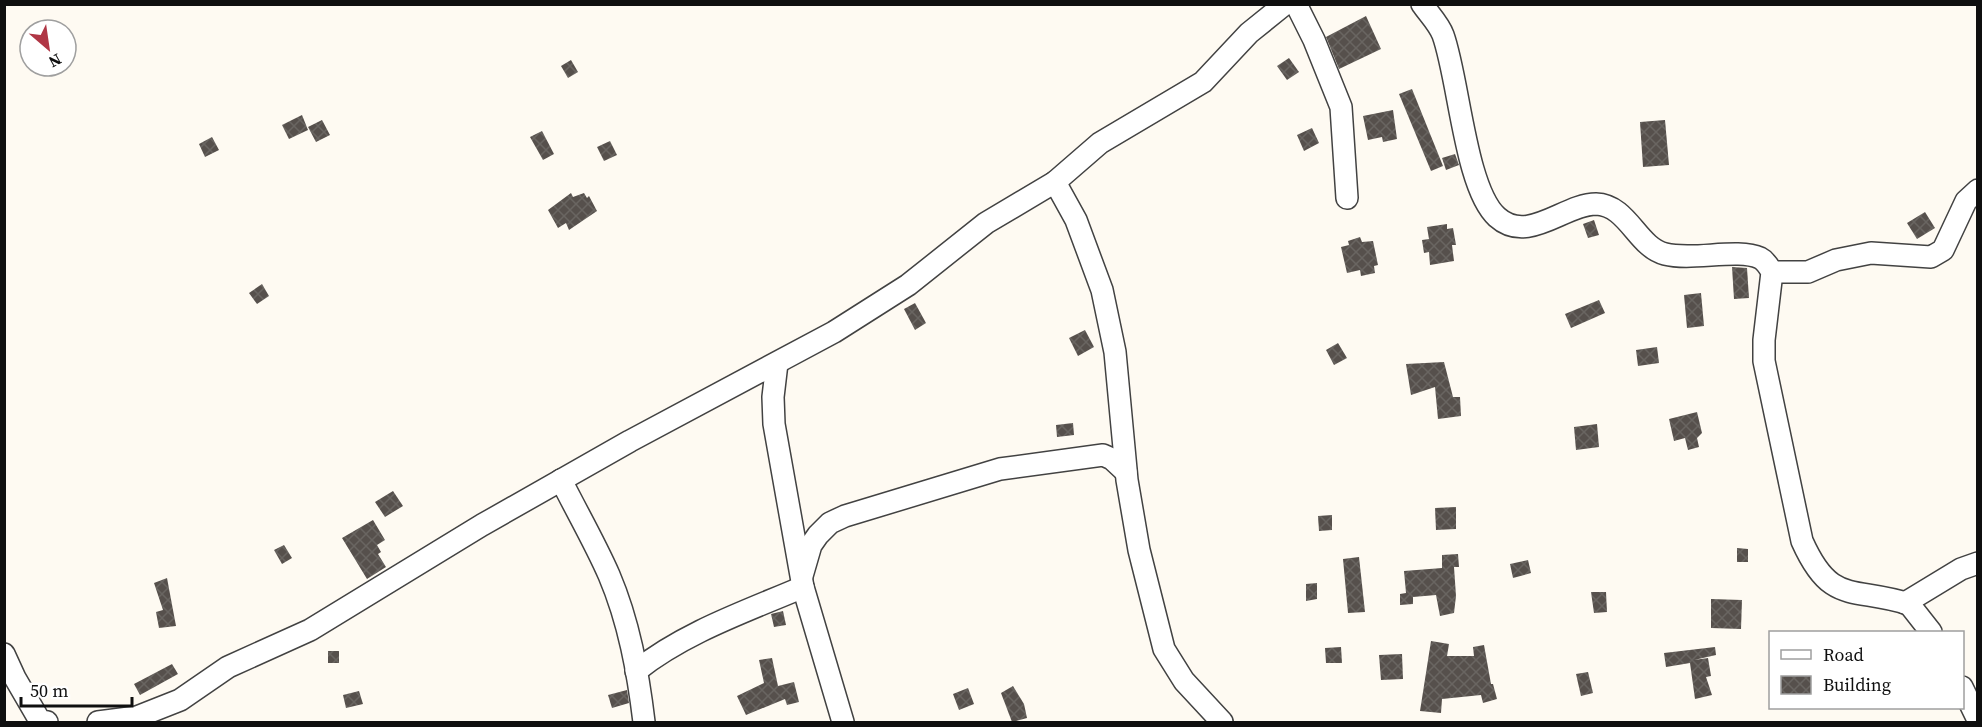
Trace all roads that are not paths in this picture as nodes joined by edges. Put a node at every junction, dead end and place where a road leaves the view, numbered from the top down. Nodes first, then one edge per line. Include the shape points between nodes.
1 (1285, 4) edge
2 (1296, 4) edge
3 (1422, 4) edge
4 (1055, 182) junction
5 (1977, 190) edge
6 (1347, 198) dead end
7 (1772, 272) junction
8 (777, 363) junction
9 (1126, 472) junction
10 (561, 480) junction
11 (1977, 563) edge
12 (802, 581) junction
13 (1905, 603) junction
14 (1930, 631) edge
15 (4, 654) edge
16 (636, 670) junction
17 (1964, 691) edge
18 (1977, 720) edge
19 (37, 722) edge
20 (98, 723) edge
21 (644, 723) edge
22 (843, 723) edge
23 (1222, 723) edge

1 - 4 street via 1250,33 1213,75 1100,142
2 - 6 street via 1341,107
3 - 7 street via 1442,34 1480,190 1498,218 1514,226 1528,226 1599,204 1618,213 1661,254 1760,258
4 - 8 street via 986,223 873,308
4 - 9 street via 1076,220 1102,290 1121,394
5 - 7 street via 1966,201 1943,250 1931,257 1871,253 1836,260 1808,272
7 - 13 street via 1764,361 1802,541 1818,573 1834,587
8 - 10 street
8 - 12 street via 774,424
9 - 12 street via 1104,455 1046,462 1000,469 859,510 830,523 818,535 808,553
9 - 23 street via 1164,649 1184,681
10 - 16 street via 609,577
10 - 20 street via 325,622 228,667 169,706 137,717
11 - 13 street via 1960,569
12 - 16 street
12 - 22 street
13 - 14 street
15 - 19 street
16 - 21 street
17 - 18 street

